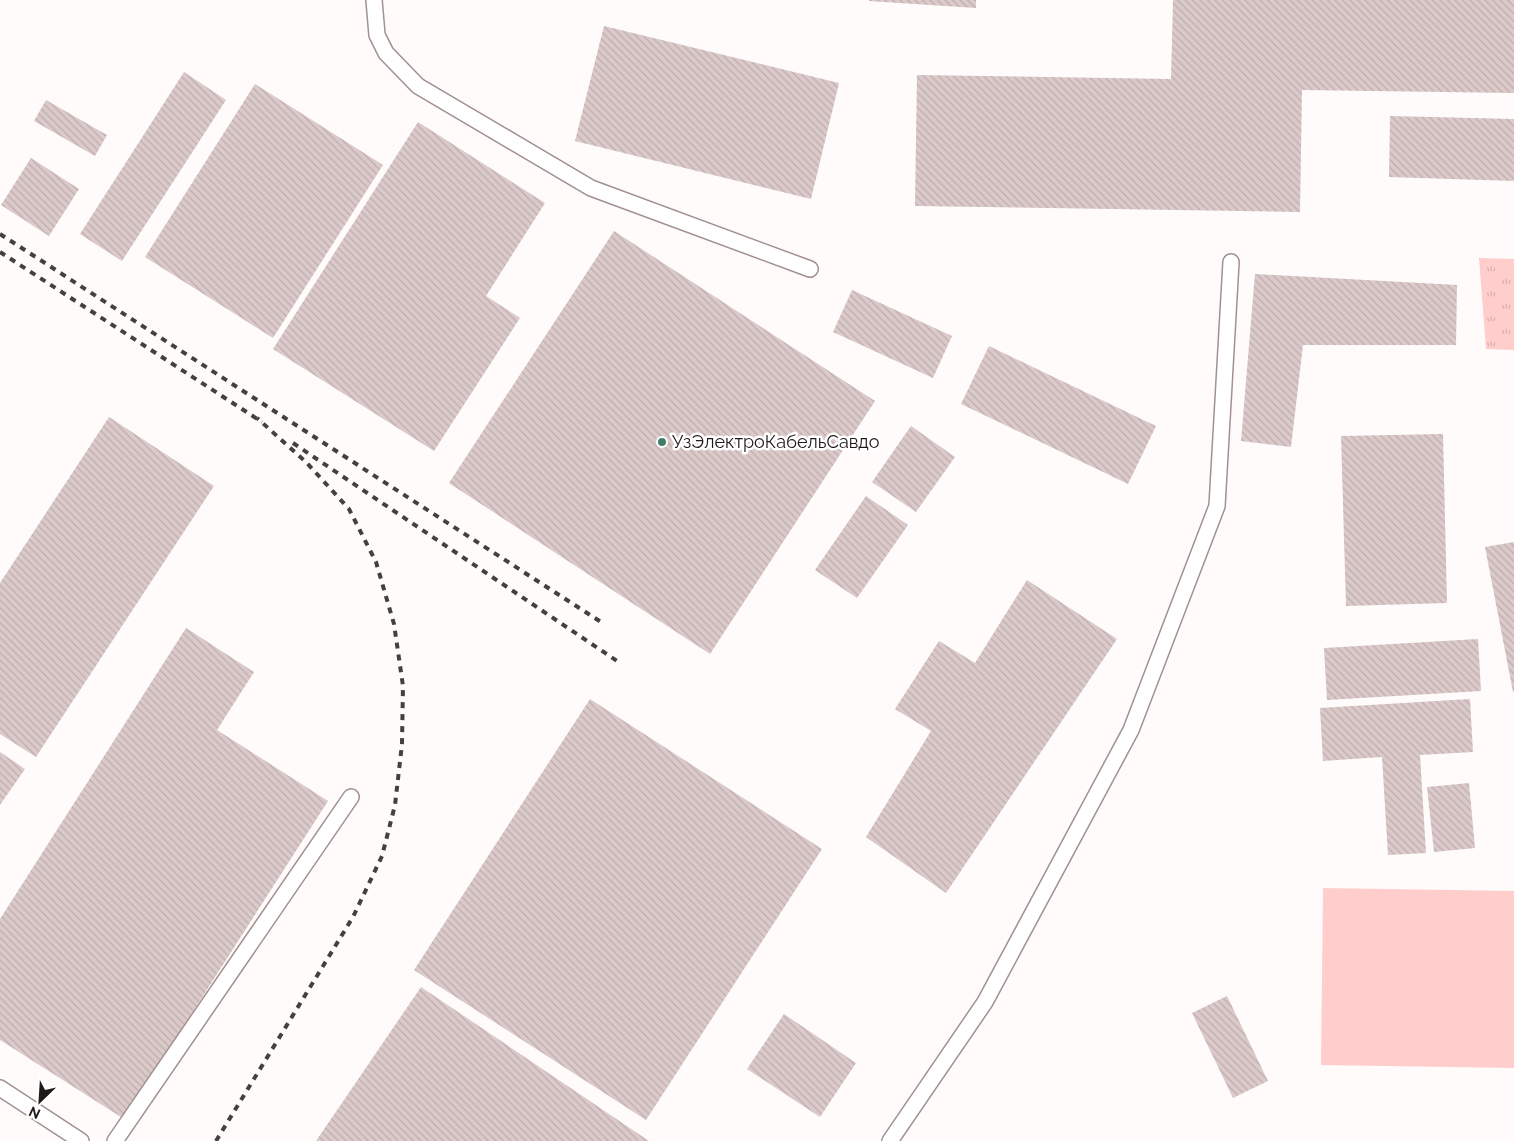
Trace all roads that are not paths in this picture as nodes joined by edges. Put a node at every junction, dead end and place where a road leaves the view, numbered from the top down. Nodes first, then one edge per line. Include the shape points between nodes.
1 (374, 0) edge
2 (1231, 262) dead end
3 (810, 269) dead end
4 (351, 797) dead end
5 (0, 1088) edge
6 (81, 1141) edge
7 (115, 1141) edge
8 (890, 1141) edge

1 - 3 lane via 377,35 386,53 418,86 590,188
2 - 8 lane via 1217,506 1131,730 985,1002
4 - 7 lane
5 - 6 lane

